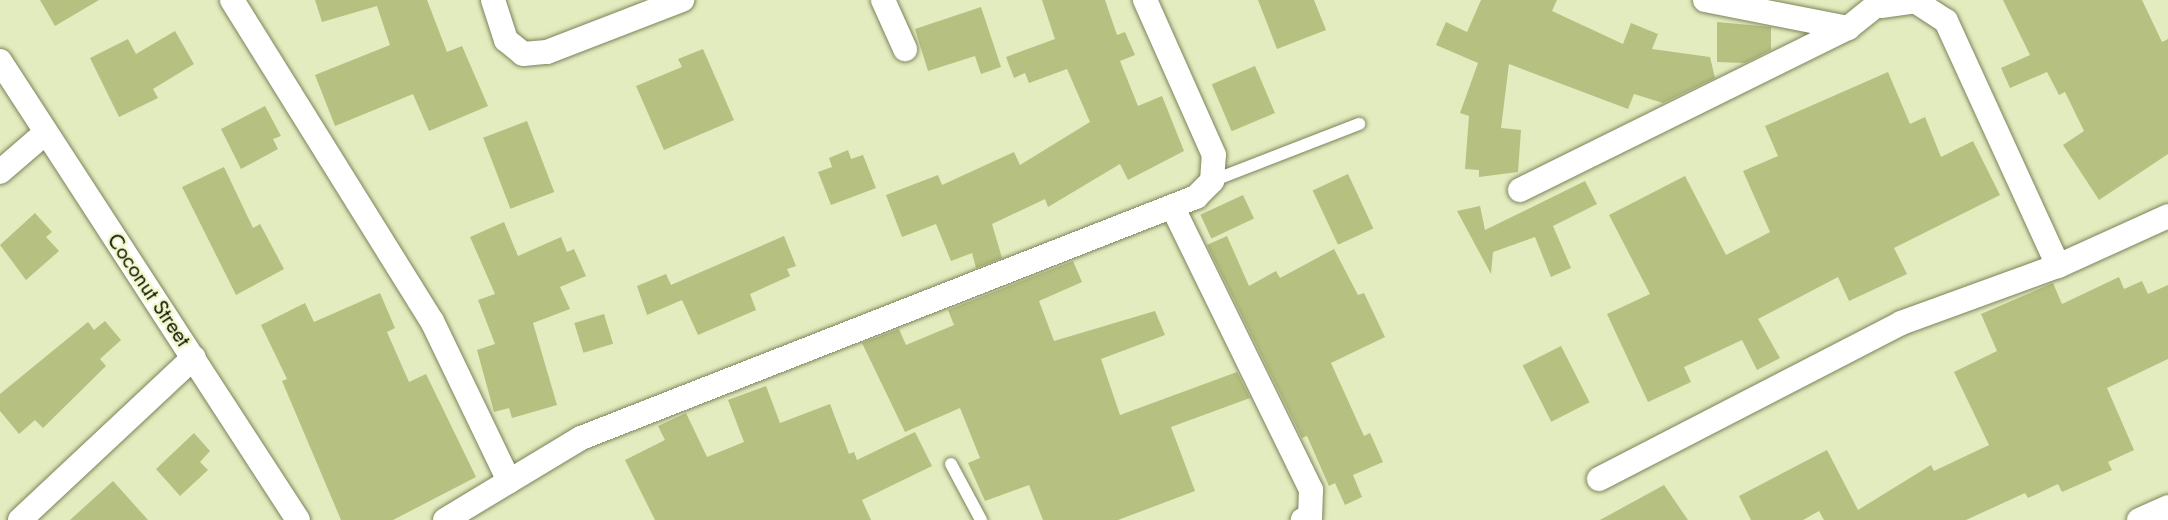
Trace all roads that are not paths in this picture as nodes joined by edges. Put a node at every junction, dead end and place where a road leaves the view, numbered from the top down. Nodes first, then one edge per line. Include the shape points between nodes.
1 (231, 0) edge
2 (493, 0) edge
3 (682, 0) edge
4 (883, 0) edge
5 (1145, 0) edge
6 (1705, 0) edge
7 (1882, 3) edge
8 (1848, 28) junction
9 (905, 49) dead end
10 (0, 61) edge
11 (1359, 124) dead end
12 (44, 134) junction
13 (0, 172) edge
14 (1212, 181) junction
15 (1520, 190) dead end
16 (1173, 208) junction
17 (2168, 216) edge
18 (2058, 266) junction
19 (194, 357) junction
20 (951, 464) dead end
21 (1599, 479) dead end
22 (509, 481) junction
23 (2168, 507) edge
24 (20, 520) edge
25 (298, 520) edge
26 (444, 520) edge
27 (981, 520) edge
28 (1303, 520) edge
29 (2139, 520) edge

1 - 22 street via 432,321
2 - 3 street via 506,40 522,54 548,52
4 - 9 street
5 - 14 street via 1214,155
6 - 8 street
7 - 8 street
7 - 18 street via 1915,1 1946,21
8 - 15 street
10 - 12 street, Coconut Street
11 - 14 lane
12 - 13 street
12 - 19 street, Coconut Street
14 - 16 street
16 - 22 street via 581,438
16 - 28 street via 1311,490 1310,517
17 - 18 street
18 - 21 street via 1881,332
19 - 24 street
19 - 25 street, Coconut Street
20 - 27 lane
22 - 26 street
23 - 29 street

